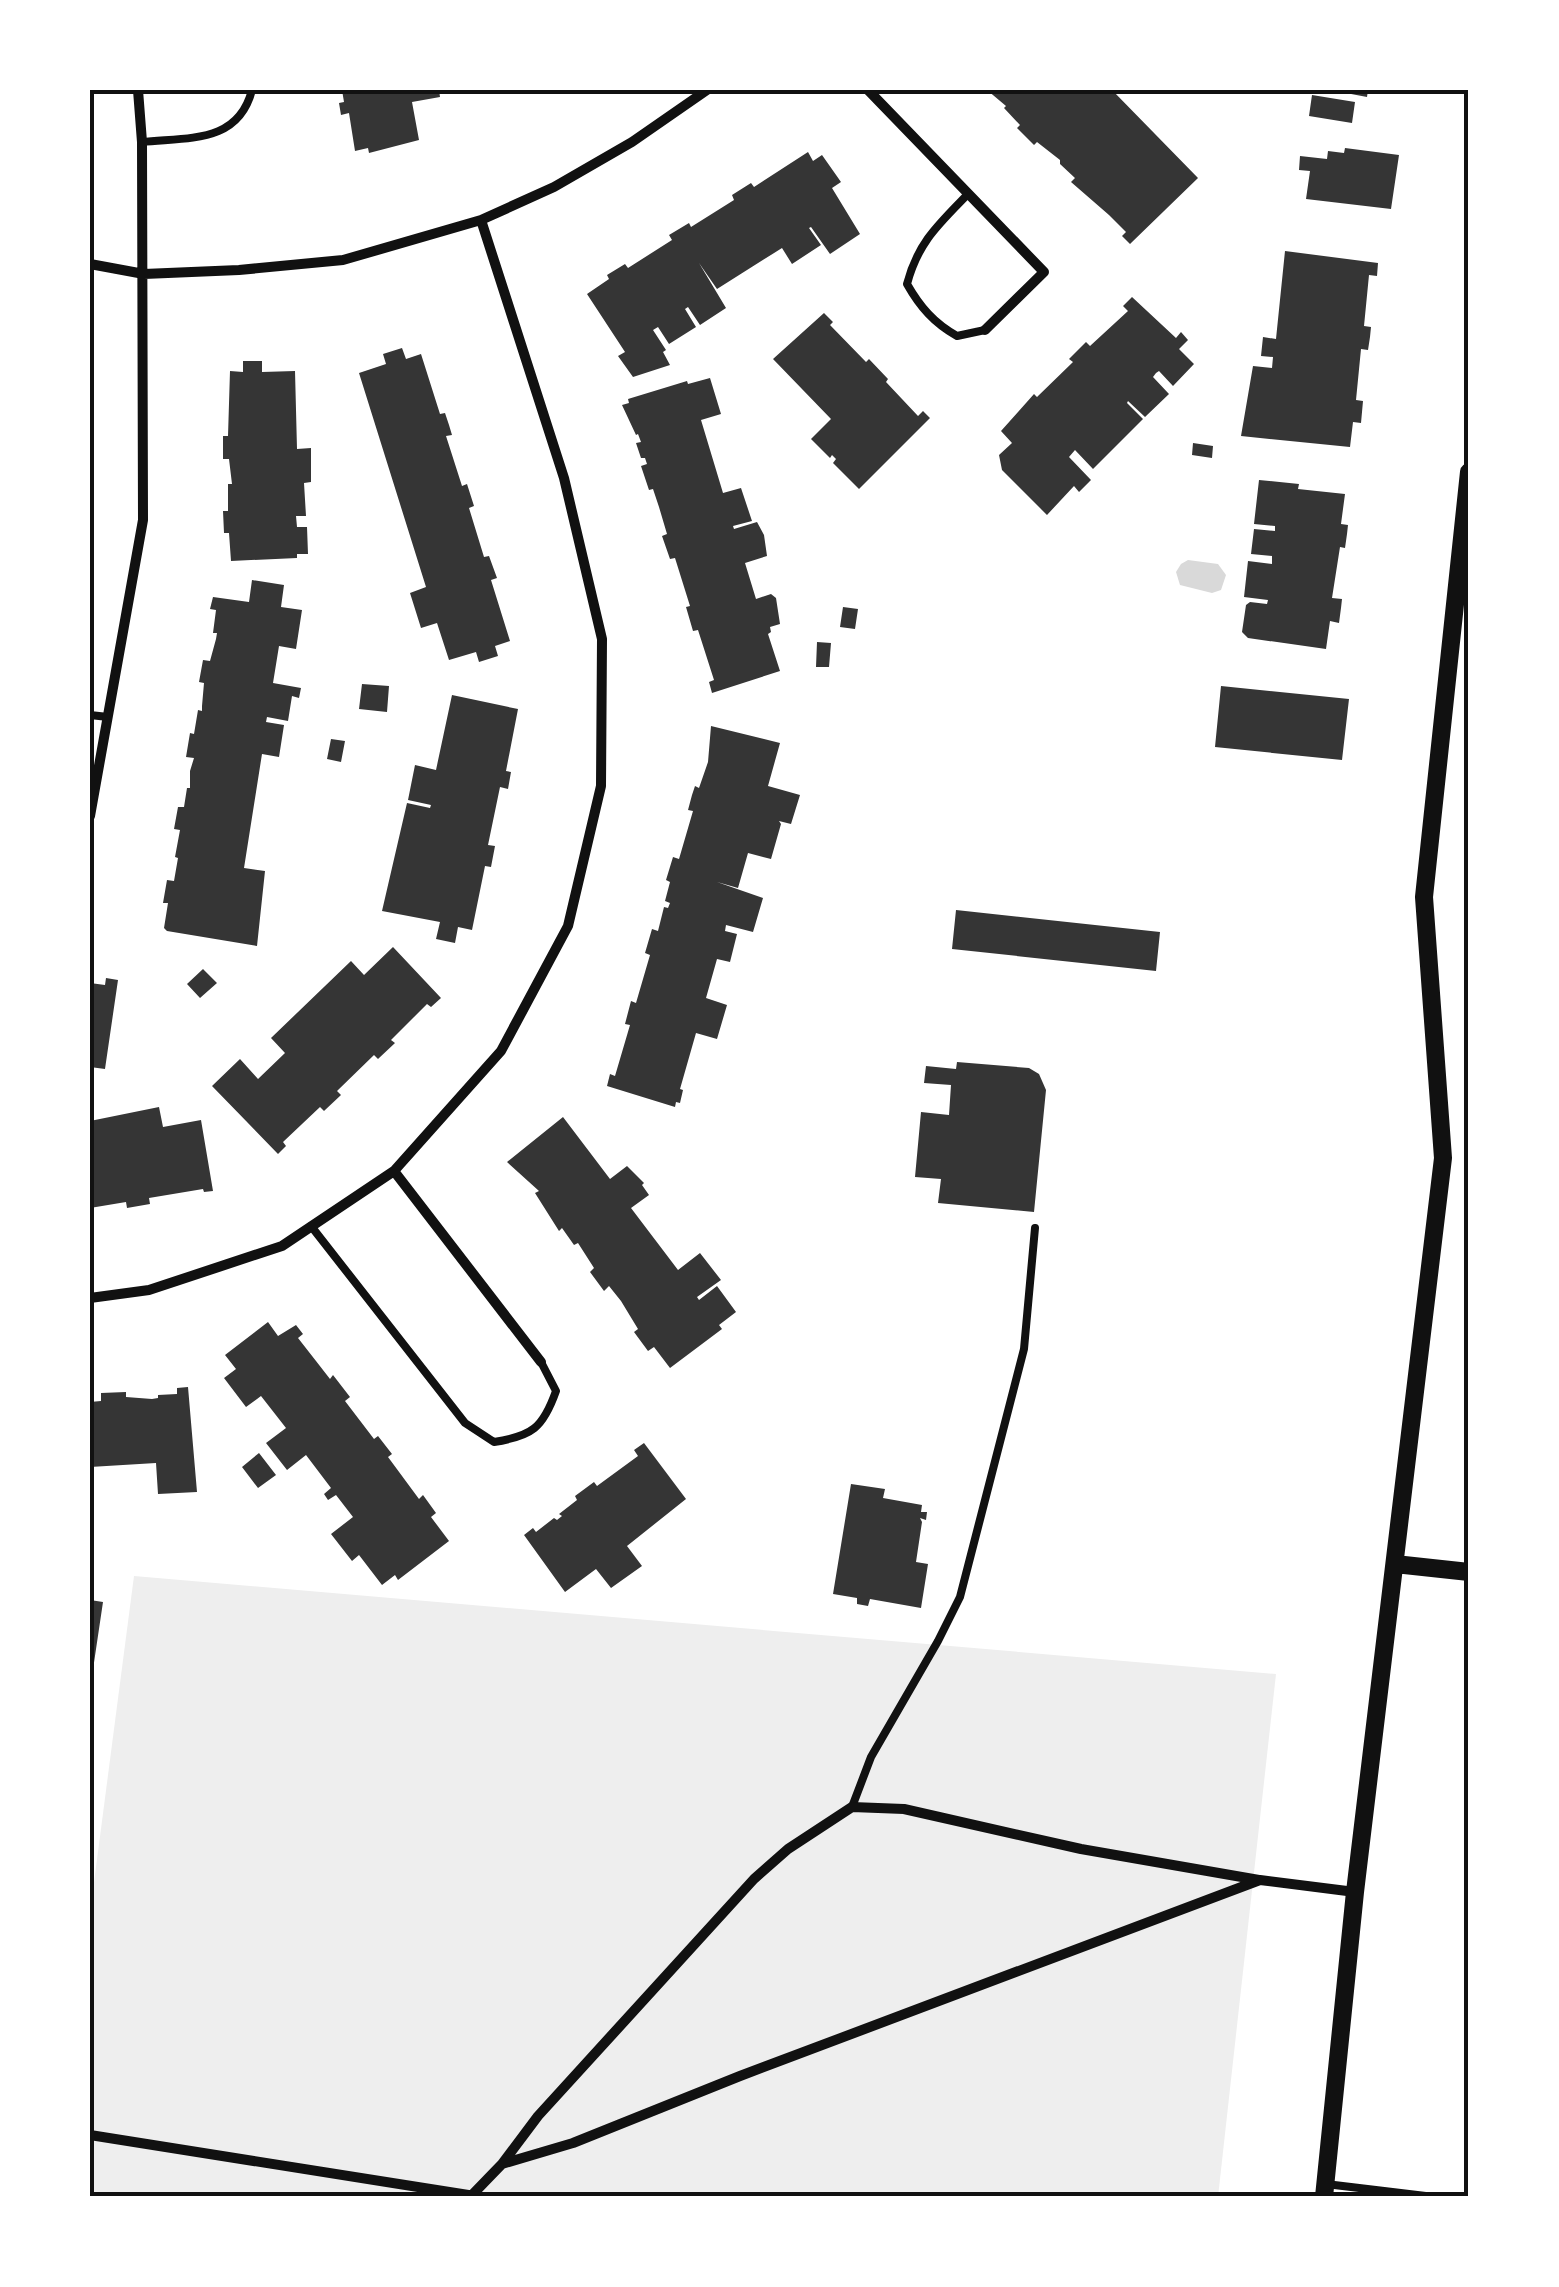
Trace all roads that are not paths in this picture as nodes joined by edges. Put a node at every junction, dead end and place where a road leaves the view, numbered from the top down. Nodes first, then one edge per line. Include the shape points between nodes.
1 (138, 90) edge
2 (252, 90) edge
3 (707, 90) edge
4 (868, 90) edge
5 (142, 142) junction
6 (968, 194) junction
7 (481, 220) junction
8 (90, 264) edge
9 (144, 274) junction
10 (985, 330) joint
11 (1469, 472) edge
12 (90, 714) edge
13 (108, 718) junction
14 (90, 816) edge
15 (394, 1171) junction
16 (311, 1226) junction
17 (1035, 1228) dead end
18 (90, 1298) edge
19 (542, 1362) joint
20 (1395, 1564) junction
21 (1469, 1572) edge
22 (852, 1807) junction
23 (1260, 1880) junction
24 (1355, 1892) junction
25 (90, 2135) edge
26 (502, 2164) junction
27 (1325, 2190) edge
28 (476, 2196) edge
29 (1434, 2197) edge

1 - 5 street
2 - 5 lane via 244,115 220,133
3 - 7 street via 554,187
4 - 6 street
5 - 9 street
6 - 10 street via 1044,272
6 - 10 lane via 930,232 907,284 939,326 956,336
7 - 9 street via 343,260
7 - 15 street via 564,478 602,640 601,786 568,926 552,957 501,1050
8 - 9 street
9 - 13 street via 142,520
11 - 20 street via 1424,897 1442,1158
12 - 13 lane
13 - 14 street
15 - 16 street
15 - 19 street
16 - 18 street via 282,1246 150,1290
16 - 19 lane via 466,1423 494,1442 521,1438 546,1419 556,1392
17 - 22 lane via 1024,1349 960,1597 871,1757
20 - 21 street
20 - 24 street
22 - 23 street via 904,1809
22 - 26 street via 754,1879
23 - 24 street
23 - 26 street via 574,2143
24 - 27 street
25 - 28 street
26 - 28 street
27 - 29 lane

